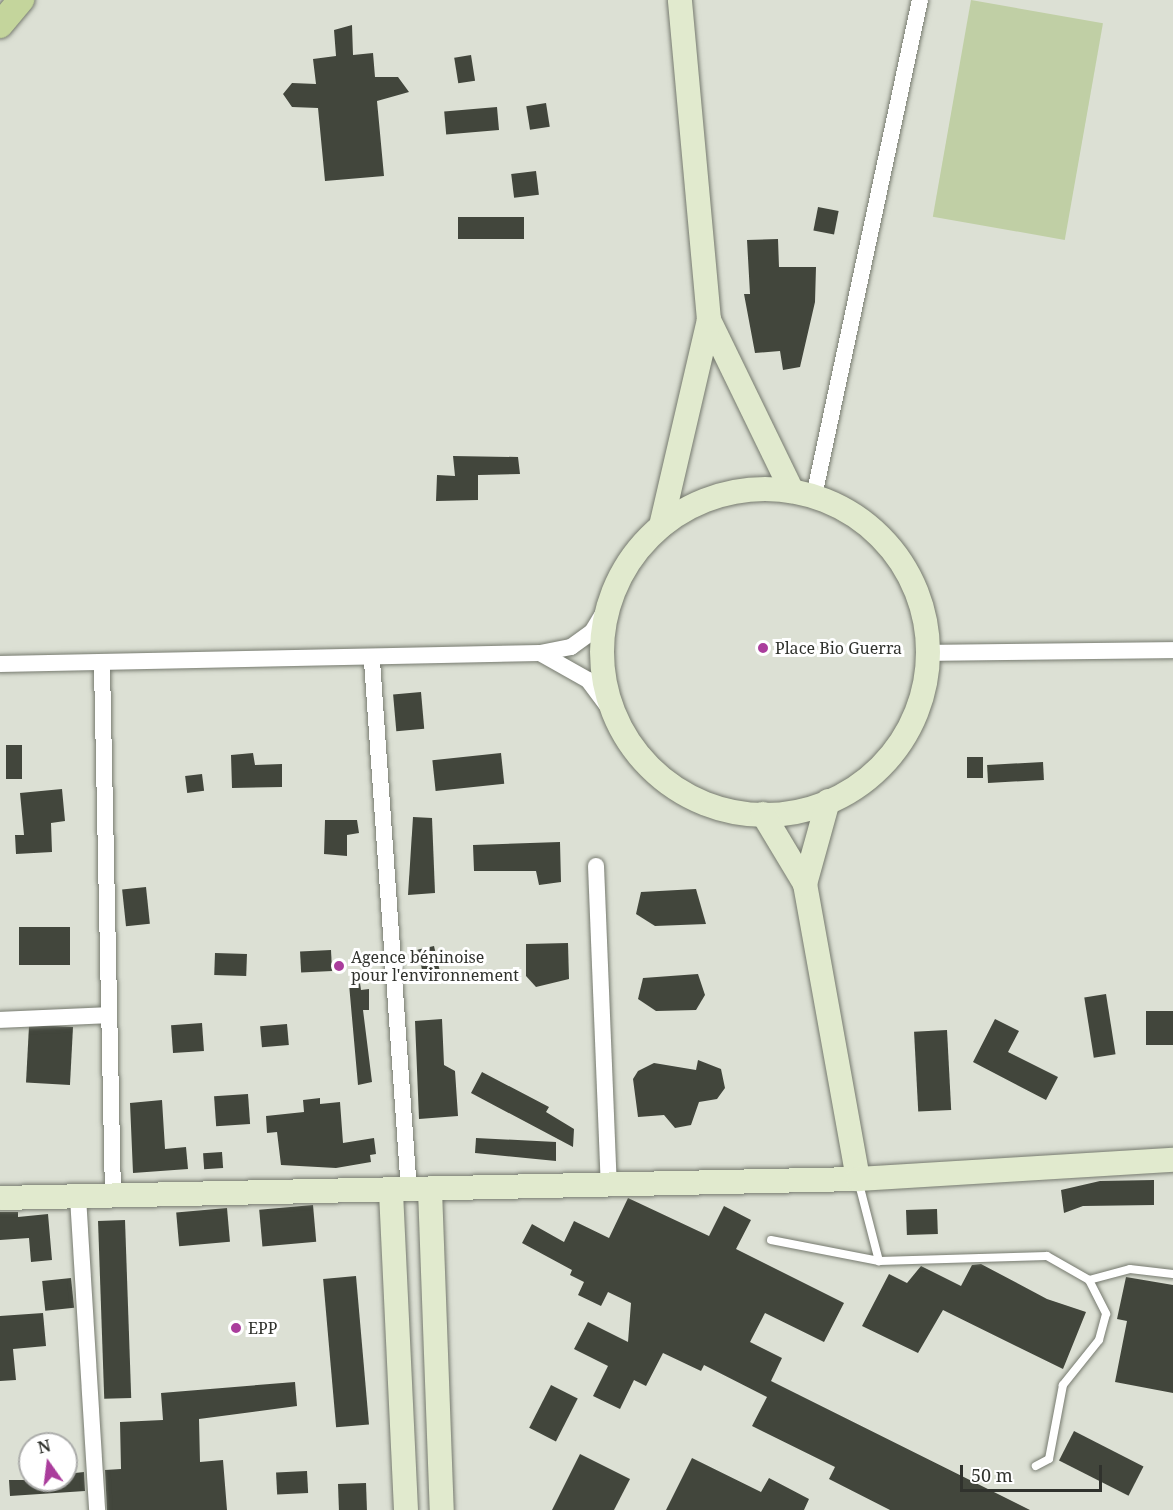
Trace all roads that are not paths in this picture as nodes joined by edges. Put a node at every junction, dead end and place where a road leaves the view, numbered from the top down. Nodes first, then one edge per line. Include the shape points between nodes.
1 (21, 0) edge
2 (680, 0) edge
3 (920, 0) edge
4 (0, 25) edge
5 (710, 320) junction
6 (803, 494) junction
7 (661, 526) junction
8 (610, 602) junction
9 (1173, 650) edge
10 (540, 653) junction
11 (928, 653) junction
12 (372, 661) junction
13 (0, 664) edge
14 (102, 666) junction
15 (614, 715) junction
16 (828, 801) junction
17 (763, 814) junction
18 (596, 866) dead end
19 (805, 884) junction
20 (110, 1015) junction
21 (0, 1020) edge
22 (1173, 1160) edge
23 (858, 1179) junction
24 (609, 1185) junction
25 (410, 1191) junction
26 (113, 1196) junction
27 (78, 1197) junction
28 (0, 1198) edge
29 (771, 1240) dead end
30 (879, 1261) junction
31 (1173, 1274) edge
32 (1089, 1280) junction
33 (1036, 1466) dead end
34 (97, 1510) edge
35 (406, 1510) edge
36 (442, 1510) edge

1 - 4 main road
2 - 5 street
3 - 6 street
5 - 6 street
5 - 7 street
6 - 7 street via 723,495
6 - 11 street via 855,517 897,555 918,596
7 - 8 street via 633,556
8 - 10 street via 592,632 571,647
8 - 15 street via 602,667
9 - 11 street
10 - 12 street
10 - 15 street via 588,680
11 - 16 street via 918,708 900,742 868,776
12 - 14 street
12 - 25 street
13 - 14 street
14 - 20 street
15 - 17 street via 639,755 674,786 717,807
16 - 17 street
16 - 19 street
17 - 19 street
18 - 24 street
19 - 23 street
20 - 21 street
20 - 26 street
22 - 23 street
23 - 24 street
23 - 30 lane
24 - 25 street
25 - 26 street
25 - 35 street
25 - 36 street
26 - 27 street
27 - 28 street
27 - 34 street
29 - 30 lane
30 - 32 lane via 1047,1256
31 - 32 lane via 1130,1269
32 - 33 lane via 1106,1314 1099,1340 1063,1384 1049,1460

